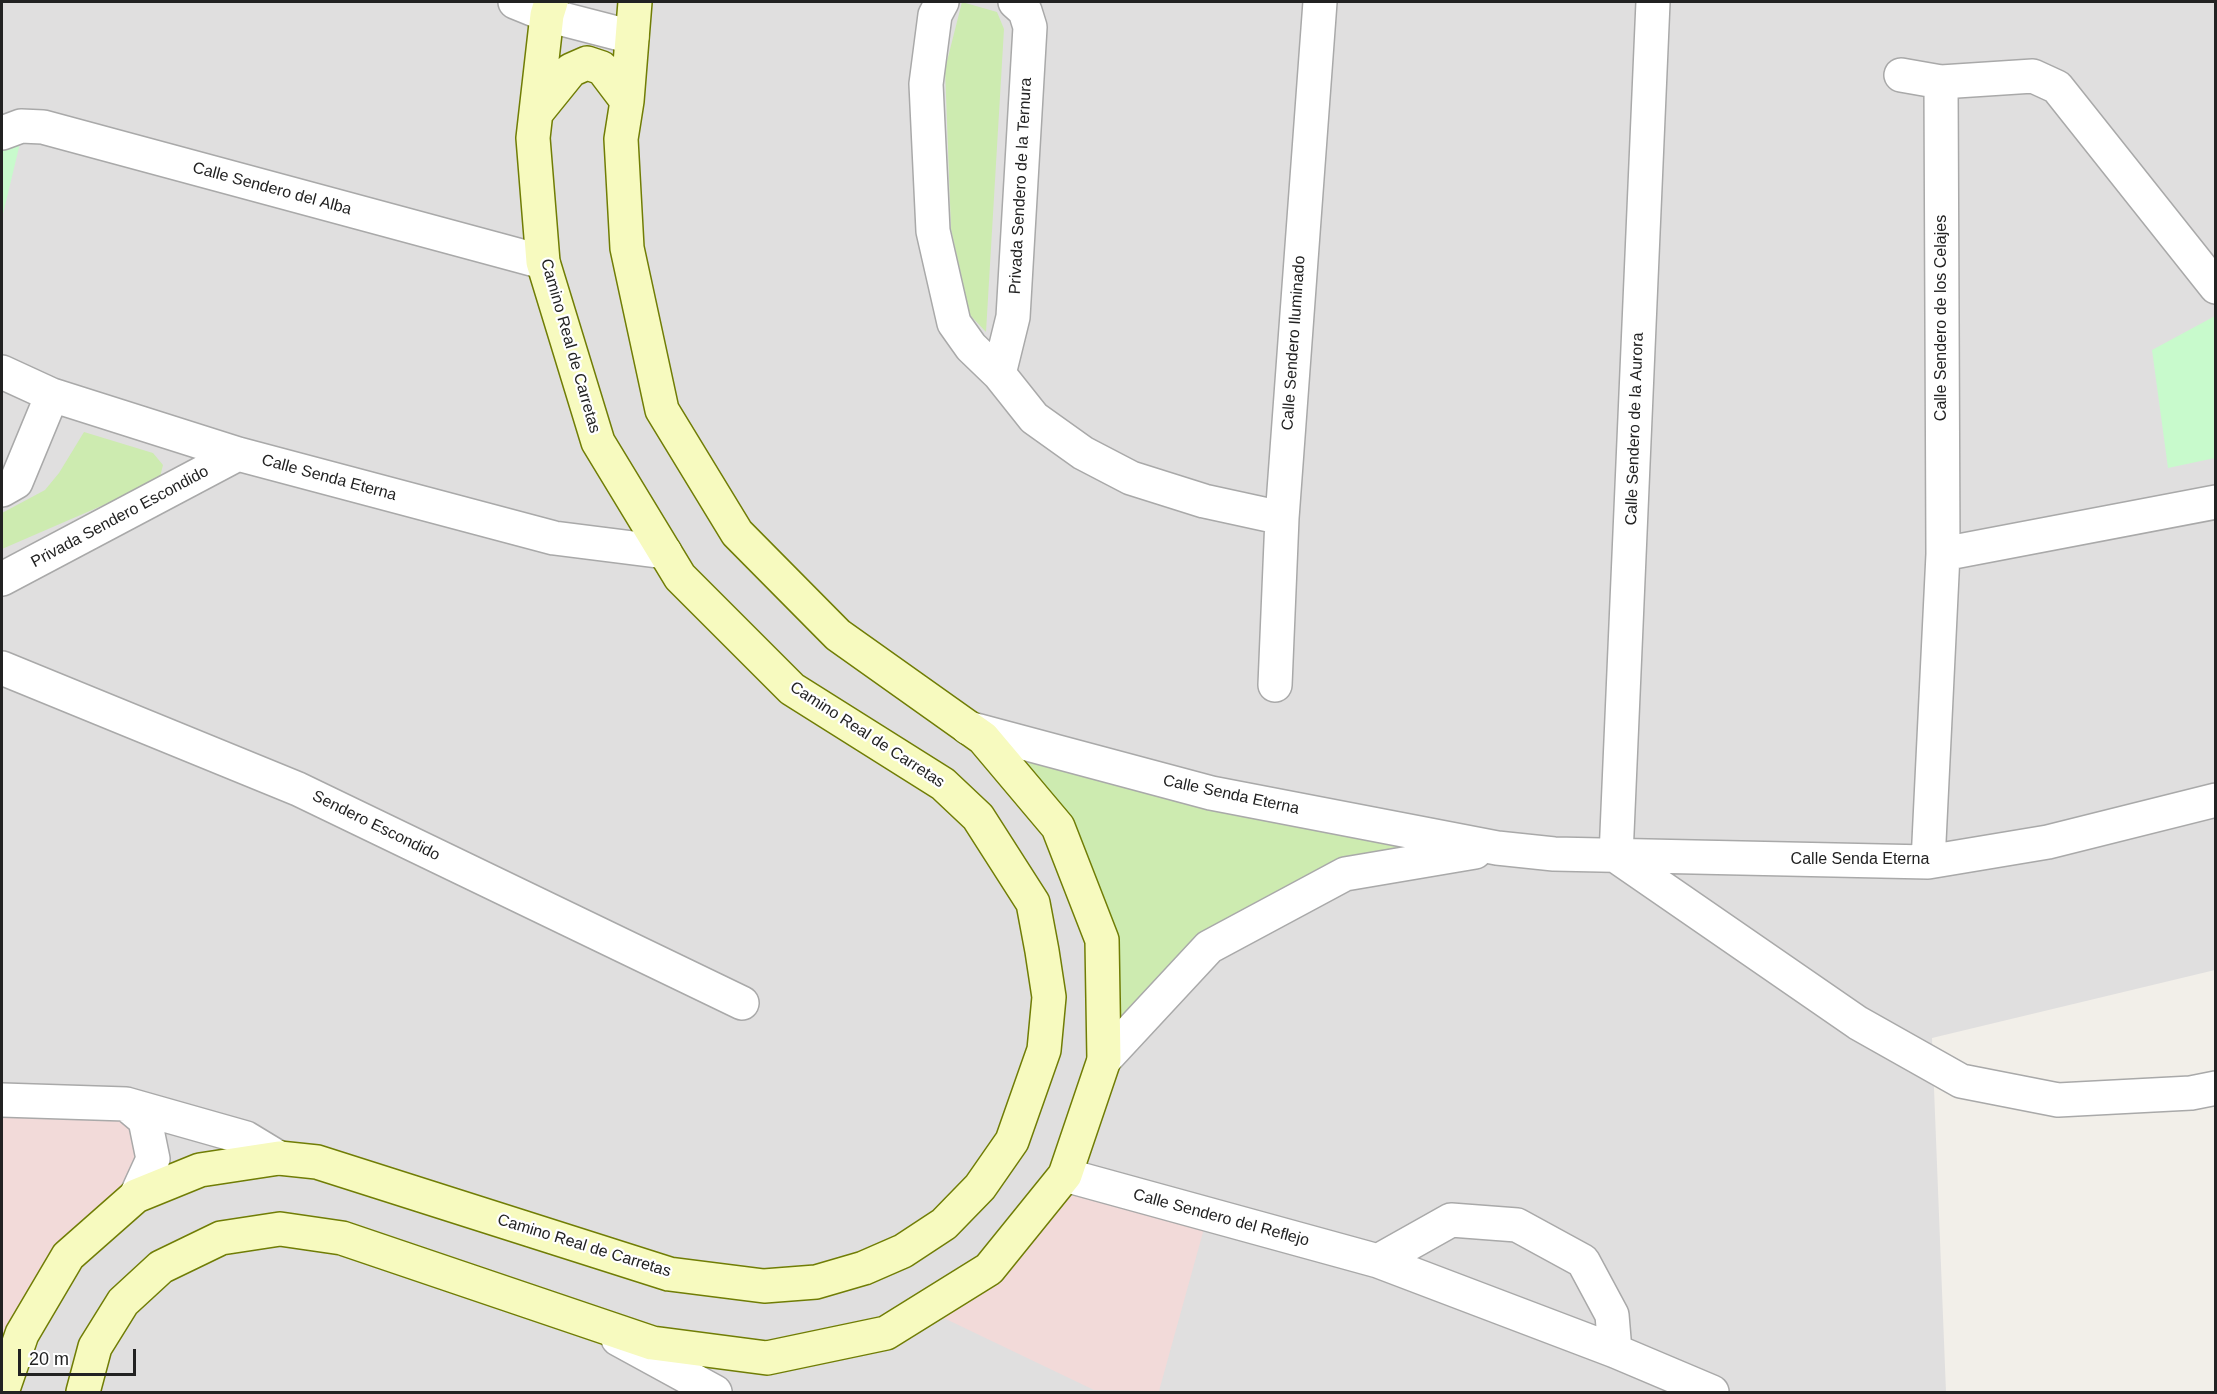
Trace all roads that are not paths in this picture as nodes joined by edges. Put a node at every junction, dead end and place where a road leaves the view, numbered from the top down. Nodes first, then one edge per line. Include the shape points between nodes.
1 (515, 2) edge
2 (635, 2) edge
3 (942, 2) edge
4 (1015, 2) edge
5 (1320, 2) edge
6 (1653, 2) edge
7 (549, 8) edge
8 (632, 37) junction
9 (1901, 75) dead end
10 (1941, 82) junction
11 (627, 101) junction
12 (537, 112) junction
13 (2, 133) edge
14 (543, 262) junction
15 (2216, 287) edge
16 (2, 372) edge
17 (999, 374) junction
18 (52, 395) junction
19 (238, 454) junction
20 (2, 490) edge
21 (2216, 502) edge
22 (1282, 518) junction
23 (665, 552) junction
24 (1943, 554) junction
25 (2, 579) edge
26 (2, 668) edge
27 (1275, 685) dead end
28 (968, 728) junction
29 (2216, 800) edge
30 (1497, 848) junction
31 (1616, 856) junction
32 (1928, 862) junction
33 (742, 1003) dead end
34 (1104, 1060) junction
35 (2216, 1088) edge
36 (2, 1100) edge
37 (126, 1104) junction
38 (279, 1158) junction
39 (1065, 1175) junction
40 (136, 1196) junction
41 (1378, 1261) junction
42 (588, 1322) junction
43 (95, 1347) junction
44 (1615, 1351) junction
45 (2, 1392) edge
46 (62, 1392) edge
47 (82, 1392) edge
48 (715, 1392) edge
49 (1710, 1392) edge

1 - 7 street
2 - 8 street
3 - 17 street via 934,15 926,84 933,231 954,322 971,347
4 - 17 street, Privada Sendero de la Ternura via 1024,11 1030,27 1013,317
5 - 22 street, Calle Sendero Iluminado
6 - 31 street, Calle Sendero de la Aurora
7 - 8 street
7 - 12 street, Camino Real de Carretas
8 - 11 street
9 - 10 street
10 - 15 street via 2033,76 2057,87
10 - 24 street, Calle Sendero de los Celajes
11 - 12 street via 602,68 587,63 571,70
11 - 28 street via 621,139 627,248 662,410 737,533 838,635
12 - 14 street, Camino Real de Carretas via 532,138
13 - 14 street, Calle Sendero del Alba via 21,126 43,127
14 - 23 street, Camino Real de Carretas via 598,442
16 - 18 street, Calle Senda Eterna
17 - 22 street via 1034,418 1083,453 1121,473 1204,501
18 - 19 street, Calle Senda Eterna
18 - 20 street via 16,482
19 - 23 street, Calle Senda Eterna via 554,538
19 - 25 street, Privada Sendero Escondido
21 - 24 street
22 - 27 street, Calle Sendero Iluminado
23 - 38 street, Camino Real de Carretas via 680,577 792,688 943,784 978,817 1033,903 1049,997 1044,1050 1012,1141 980,1187 944,1224 903,1251 816,1282 764,1286 669,1274 317,1162
24 - 32 street, Calle Sendero de los Celajes
26 - 33 street, Sendero Escondido via 298,789
28 - 30 street, Calle Senda Eterna via 1211,793
28 - 34 street via 983,738 1058,827 1102,940
29 - 32 street, Calle Senda Eterna via 2048,842
30 - 31 street, Calle Senda Eterna
30 - 34 street, Calle Senda Eterna via 1345,874 1303,896 1209,947
31 - 32 street, Calle Senda Eterna
31 - 35 street via 1858,1023 1961,1081 2058,1100 2191,1093
34 - 39 street
36 - 37 street
37 - 38 street via 246,1138
37 - 40 street via 145,1120 153,1159
38 - 40 street, Camino Real de Carretas via 200,1170
39 - 41 street, Calle Sendero del Reflejo
39 - 42 street via 989,1269 886,1333 767,1358 652,1343
40 - 45 street, Camino Real de Carretas via 68,1256 22,1334
41 - 44 street, Calle Sendero del Reflejo
41 - 44 street via 1451,1220 1517,1225 1582,1261 1612,1315
42 - 43 street via 342,1238 280,1229 221,1238 161,1267 123,1302
42 - 48 street
43 - 46 street
43 - 47 street
44 - 49 street, Calle Sendero del Reflejo

